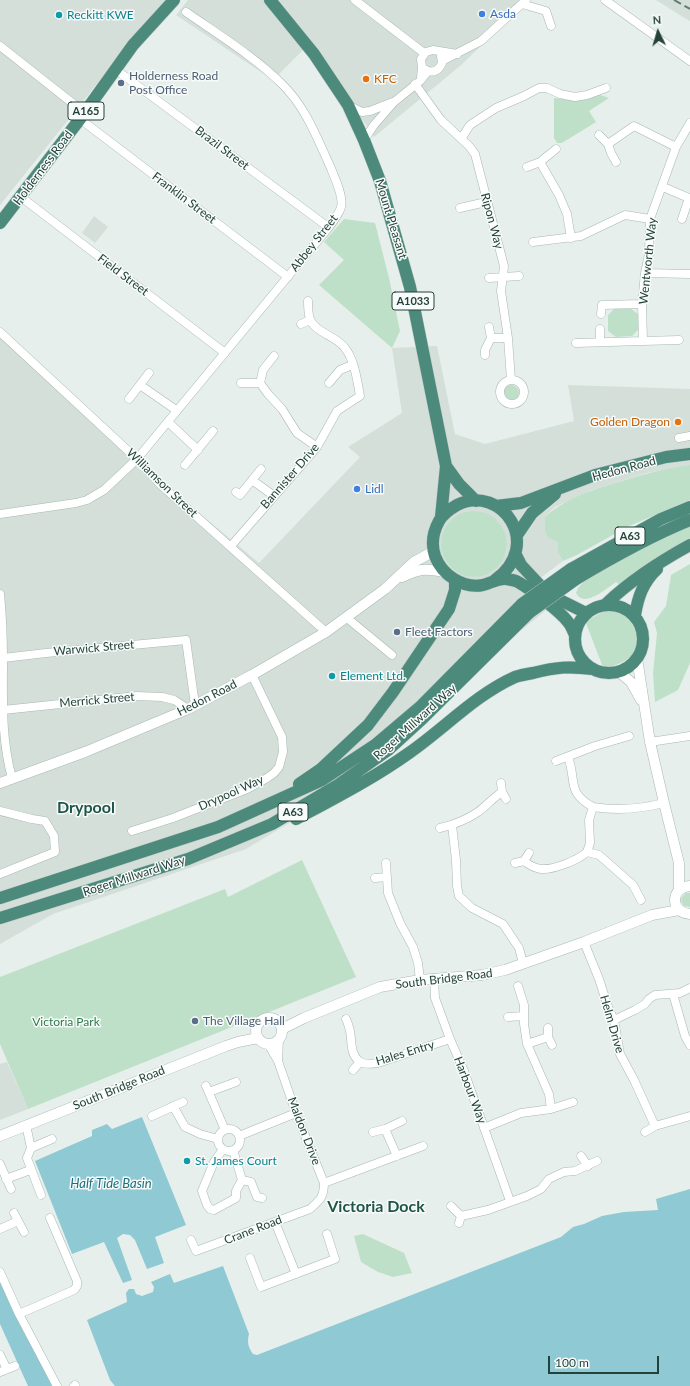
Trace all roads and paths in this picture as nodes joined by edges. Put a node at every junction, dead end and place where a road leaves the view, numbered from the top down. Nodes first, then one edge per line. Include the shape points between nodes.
1 (164, 0) edge
2 (174, 0) edge
3 (270, 0) edge
4 (355, 0) edge
5 (605, 0) edge
6 (524, 2) edge
7 (186, 12) dead end
8 (157, 19) junction
9 (551, 26) dead end
10 (0, 46) edge
11 (436, 51) junction
12 (424, 53) junction
13 (457, 54) junction
14 (442, 61) junction
15 (690, 61) edge
16 (115, 69) junction
17 (425, 69) junction
18 (418, 82) junction
19 (606, 88) dead end
20 (394, 102) junction
21 (348, 105) junction
22 (82, 116) junction
23 (690, 122) edge
24 (599, 135) dead end
25 (461, 139) junction
26 (364, 140) junction
27 (608, 144) junction
28 (676, 146) junction
29 (556, 150) dead end
30 (540, 162) junction
31 (616, 162) dead end
32 (527, 167) dead end
33 (663, 187) junction
34 (21, 197) junction
35 (690, 198) edge
36 (459, 199) dead end
37 (486, 202) junction
38 (650, 219) junction
39 (682, 219) dead end
40 (0, 223) edge
41 (328, 227) junction
42 (572, 238) junction
43 (533, 242) dead end
44 (645, 273) junction
45 (690, 274) edge
46 (519, 276) dead end
47 (288, 277) junction
48 (503, 277) junction
49 (489, 278) dead end
50 (308, 301) dead end
51 (642, 304) junction
52 (601, 314) dead end
53 (310, 320) junction
54 (301, 324) dead end
55 (488, 327) dead end
56 (600, 329) dead end
57 (0, 332) edge
58 (491, 338) junction
59 (508, 338) junction
60 (679, 340) dead end
61 (642, 341) junction
62 (600, 342) junction
63 (576, 344) dead end
64 (225, 353) junction
65 (274, 356) dead end
66 (485, 356) dead end
67 (352, 365) junction
68 (149, 373) dead end
69 (511, 380) dead end
70 (260, 382) junction
71 (241, 383) dead end
72 (329, 383) dead end
73 (140, 385) junction
74 (129, 399) dead end
75 (176, 410) junction
76 (168, 422) junction
77 (213, 431) dead end
78 (690, 436) edge
79 (680, 438) dead end
80 (317, 447) junction
81 (198, 450) junction
82 (690, 454) edge
83 (137, 459) junction
84 (185, 465) dead end
85 (446, 466) junction
86 (261, 469) dead end
87 (252, 480) junction
88 (560, 489) junction
89 (236, 492) dead end
90 (274, 496) junction
91 (476, 501) junction
92 (496, 506) junction
93 (690, 507) edge
94 (0, 514) edge
95 (441, 518) junction
96 (690, 520) edge
97 (517, 535) junction
98 (690, 545) edge
99 (231, 546) junction
100 (434, 552) junction
101 (516, 555) junction
102 (666, 560) junction
103 (444, 572) junction
104 (573, 574) junction
105 (395, 580) junction
106 (455, 580) junction
107 (495, 580) junction
108 (0, 594) edge
109 (606, 604) junction
110 (526, 608) junction
111 (586, 613) junction
112 (635, 616) junction
113 (347, 618) junction
114 (326, 632) junction
115 (575, 635) junction
116 (392, 655) dead end
117 (3, 658) junction
118 (637, 658) junction
119 (593, 669) junction
120 (619, 672) junction
121 (252, 675) junction
122 (192, 707) junction
123 (644, 707) junction
124 (3, 710) junction
125 (629, 736) dead end
126 (690, 736) edge
127 (650, 742) junction
128 (568, 757) junction
129 (556, 761) dead end
130 (12, 778) junction
131 (0, 783) edge
132 (501, 783) dead end
133 (664, 803) junction
134 (268, 804) junction
135 (593, 807) junction
136 (0, 811) edge
137 (452, 825) junction
138 (440, 828) dead end
139 (132, 831) dead end
140 (587, 852) junction
141 (529, 853) dead end
142 (188, 859) junction
143 (524, 861) junction
144 (386, 863) dead end
145 (515, 863) dead end
146 (679, 863) junction
147 (0, 874) edge
148 (387, 877) junction
149 (375, 878) dead end
150 (690, 883) edge
151 (690, 886) edge
152 (677, 895) junction
153 (0, 898) edge
154 (641, 900) dead end
155 (679, 910) junction
156 (690, 914) edge
157 (652, 915) junction
158 (0, 918) edge
159 (584, 942) junction
160 (523, 963) junction
161 (434, 978) junction
162 (420, 980) junction
163 (518, 986) dead end
164 (690, 988) edge
165 (673, 994) junction
166 (524, 1016) junction
167 (508, 1017) dead end
168 (346, 1019) dead end
169 (614, 1020) junction
170 (548, 1028) dead end
171 (280, 1030) junction
172 (257, 1034) junction
173 (450, 1039) junction
174 (268, 1044) junction
175 (527, 1044) junction
176 (690, 1045) edge
177 (278, 1061) junction
178 (360, 1062) junction
179 (353, 1070) dead end
180 (236, 1082) dead end
181 (183, 1102) dead end
182 (573, 1102) dead end
183 (173, 1106) junction
184 (551, 1109) junction
185 (296, 1113) junction
186 (152, 1116) dead end
187 (690, 1116) edge
188 (402, 1121) dead end
189 (26, 1125) junction
190 (655, 1126) junction
191 (484, 1128) junction
192 (385, 1129) junction
193 (225, 1130) junction
194 (373, 1132) dead end
195 (645, 1132) dead end
196 (0, 1136) edge
197 (239, 1136) junction
198 (52, 1139) dead end
199 (218, 1139) junction
200 (423, 1146) dead end
201 (31, 1148) junction
202 (223, 1149) junction
203 (233, 1150) junction
204 (397, 1156) junction
205 (581, 1156) dead end
206 (597, 1161) dead end
207 (0, 1164) edge
208 (588, 1166) junction
209 (30, 1170) junction
210 (6, 1179) junction
211 (242, 1180) junction
212 (324, 1183) junction
213 (11, 1189) dead end
214 (41, 1195) dead end
215 (262, 1198) dead end
216 (510, 1201) junction
217 (451, 1206) dead end
218 (14, 1213) dead end
219 (50, 1218) dead end
220 (18, 1221) junction
221 (275, 1222) junction
222 (0, 1229) edge
223 (24, 1232) dead end
224 (327, 1234) dead end
225 (191, 1240) dead end
226 (250, 1258) dead end
227 (0, 1272) edge
228 (296, 1274) junction
229 (20, 1314) junction
230 (0, 1355) edge
231 (15, 1366) dead end
232 (3, 1370) edge
233 (57, 1386) edge

1 - 8 highway
2 - 8 highway, Holderness Road / A165
3 - 21 highway, Mount Pleasant / A1033 via 314,54
4 - 12 street
5 - 15 street
6 - 9 street via 546,11
6 - 13 street via 481,41
7 - 41 street, Abbey Street via 248,55 284,85 310,121 341,196 341,208
8 - 16 highway, Holderness Road / A165
10 - 22 street, Franklin Street
11 - 12 street
11 - 13 street
11 - 14 street
12 - 17 street via 421,59
13 - 14 street
14 - 17 street via 437,70 432,72
16 - 22 highway, Holderness Road / A165
16 - 41 street, Brazil Street
17 - 18 street
18 - 20 street
18 - 25 street, Ripon Way via 441,120
19 - 25 street via 575,97 539,88 496,108 470,125
20 - 21 street via 362,112
20 - 26 street
21 - 26 highway, Mount Pleasant / A1033
22 - 34 highway, Holderness Road / A165
22 - 47 street, Franklin Street
23 - 28 street, Wentworth Way
24 - 27 street
25 - 37 street, Ripon Way via 475,154
26 - 85 highway, Mount Pleasant / A1033 via 380,181 410,287
27 - 28 street via 634,126
27 - 31 street
28 - 33 street, Wentworth Way
29 - 30 street
30 - 32 street
30 - 42 street via 560,195
33 - 35 street
33 - 38 street, Wentworth Way
34 - 40 highway, Holderness Road / A165
34 - 64 street, Field Street
35 - 39 street
36 - 37 street via 460,211
37 - 48 street, Ripon Way via 504,266
38 - 42 street via 625,215 582,236
38 - 44 street, Wentworth Way via 649,254
41 - 47 street, Abbey Street
42 - 43 street
44 - 45 street
44 - 51 street, Wentworth Way
46 - 48 street
47 - 64 street, Abbey Street
48 - 49 street
48 - 59 street, Ripon Way via 501,291
50 - 53 street
51 - 52 street via 602,305
51 - 61 street, Wentworth Way
53 - 54 street
53 - 67 street, Bannister Drive via 314,326 345,347
55 - 58 street
56 - 62 street
57 - 83 street, Williamson Street
58 - 59 street
58 - 66 street
59 - 69 street, Ripon Way
60 - 61 street
61 - 62 street
62 - 63 street
64 - 75 street, Abbey Street
65 - 70 street via 263,370
67 - 72 street via 340,370
67 - 80 street, Bannister Drive via 360,396 337,412
68 - 73 street
70 - 71 street
70 - 80 street via 282,409 296,433
73 - 74 street
73 - 75 street
75 - 76 street, Abbey Street
76 - 81 street
76 - 83 street, Abbey Street
77 - 81 street
78 - 79 street
80 - 90 street, Bannister Drive
81 - 84 street
82 - 88 highway, Hedon Road via 595,475
83 - 94 street, Abbey Street via 104,490 87,500
83 - 99 street, Williamson Street via 166,489
85 - 91 highway, A1033
85 - 95 highway, A1033
86 - 87 street
87 - 89 street via 240,495
87 - 90 street
88 - 92 highway, Hedon Road via 521,503
88 - 97 highway via 532,513
90 - 99 street, Bannister Drive
91 - 92 highway
91 - 95 highway via 451,508
92 - 97 highway, A1033 via 506,514
93 - 104 highway, Roger Millward Way / A63 via 661,519
95 - 100 highway, A1033 via 434,534
96 - 104 highway, Roger Millward Way / A63
97 - 101 highway, A1033
98 - 102 highway
99 - 114 street, Williamson Street
100 - 103 highway, A1033
100 - 105 street, Hedon Road via 414,562
101 - 107 highway, A1033 via 504,574
101 - 111 highway via 521,565 548,594
102 - 109 highway via 642,573
102 - 112 highway via 648,577 638,597
103 - 105 street, Hedon Road via 418,570
103 - 106 highway, A1033
104 - 110 highway, Roger Millward Way / A63, bridge
105 - 113 street, Hedon Road
106 - 107 highway, A1033 via 468,585 482,585
106 - 134 highway, A63 via 455,590 448,609 368,725 321,769
107 - 115 highway via 517,581 558,612 568,622
108 - 117 street
109 - 111 highway
109 - 112 highway via 626,609
110 - 134 highway, Roger Millward Way / A63 via 421,706 375,745 322,780
110 - 142 highway, Roger Millward Way / A63 via 424,718 388,750 338,785 272,824
111 - 115 highway
112 - 118 highway via 644,636
113 - 114 street, Hedon Road
113 - 116 street
114 - 121 street, Hedon Road
115 - 119 highway via 579,655
117 - 122 street, Warwick Street via 186,640
117 - 124 street
118 - 120 highway
118 - 123 street
119 - 120 highway via 601,672
119 - 142 highway, A63 via 572,666 516,676 481,698 410,753 356,787 282,826
120 - 123 street via 631,682
121 - 122 street, Hedon Road
121 - 139 street, Drypool Way via 282,737 283,752 279,767 267,778 247,789 174,818
122 - 124 street, Merrick Street via 162,697 137,696
122 - 130 street, Hedon Road via 85,752
123 - 127 street
124 - 130 street via 8,764
125 - 128 street via 602,743
126 - 127 street
127 - 133 street
128 - 129 street
128 - 135 street via 577,795
130 - 131 street, Hedon Road
132 - 137 street via 504,796
133 - 135 street via 619,809
133 - 146 street
134 - 153 highway, Roger Millward Way / A63 via 218,826
135 - 140 street via 589,820 590,843
136 - 147 street via 45,821 54,836 55,852
137 - 138 street
137 - 160 street via 460,896 472,908 503,924 519,948
140 - 143 street via 579,858 549,869 532,867
140 - 154 street via 598,855 633,885
141 - 143 street
142 - 158 highway, Roger Millward Way / A63
143 - 145 street
144 - 148 street
146 - 150 street
146 - 152 street
148 - 149 street
148 - 162 street via 388,894 413,947
151 - 152 street, South Bridge Road via 683,887
152 - 155 street
152 - 157 street, South Bridge Road
155 - 156 street
155 - 157 street, South Bridge Road
157 - 159 street, South Bridge Road
159 - 160 street, South Bridge Road
159 - 169 street, Helm Drive
160 - 161 street, South Bridge Road via 482,975
161 - 162 street, South Bridge Road
161 - 173 street, Harbour Way via 435,998
162 - 171 street, South Bridge Road via 380,987
163 - 166 street
164 - 165 street
165 - 169 street via 655,995 635,1010
165 - 176 street
166 - 167 street
166 - 175 street
168 - 178 street, Hales Entry via 352,1047
169 - 190 street, Helm Drive via 620,1054
170 - 175 street via 550,1041
171 - 172 street via 273,1019 264,1019 259,1022
171 - 174 street via 276,1042
171 - 177 street, Maldon Drive
172 - 174 street
172 - 189 street, South Bridge Road
173 - 178 street, Hales Entry via 378,1064
173 - 191 street, Harbour Way
174 - 177 street, Maldon Drive
175 - 184 street via 549,1094
177 - 185 street, Maldon Drive
178 - 179 street, Hales Entry
180 - 193 street via 208,1089
181 - 183 street
182 - 184 street
183 - 186 street
183 - 199 street via 185,1127
184 - 191 street via 521,1113
185 - 197 street
185 - 212 street, Maldon Drive
187 - 190 street
188 - 192 street
189 - 196 street, South Bridge Road
189 - 201 street
190 - 195 street
191 - 216 street, Harbour Way
192 - 194 street
192 - 204 street
193 - 197 street via 231,1129
193 - 199 street
197 - 203 street via 239,1144
198 - 201 street
199 - 202 street
200 - 204 street
201 - 209 street via 27,1158
202 - 203 street
202 - 211 street via 214,1162 202,1191 210,1209 214,1210 236,1198 236,1191
203 - 211 street
204 - 212 street
205 - 208 street
206 - 208 street
207 - 210 street
208 - 216 street via 564,1172 549,1179 541,1189
209 - 210 street
209 - 214 street
210 - 213 street
211 - 215 street via 251,1182 257,1197
212 - 221 street, Crane Road via 324,1193 310,1209
216 - 217 street via 460,1220
218 - 220 street
219 - 229 street via 77,1286 74,1290
220 - 222 street
220 - 223 street
221 - 225 street, Crane Road via 197,1255
221 - 228 street
224 - 228 street via 335,1259
226 - 228 street via 261,1287
227 - 229 street
229 - 233 street
230 - 232 street
231 - 232 street

